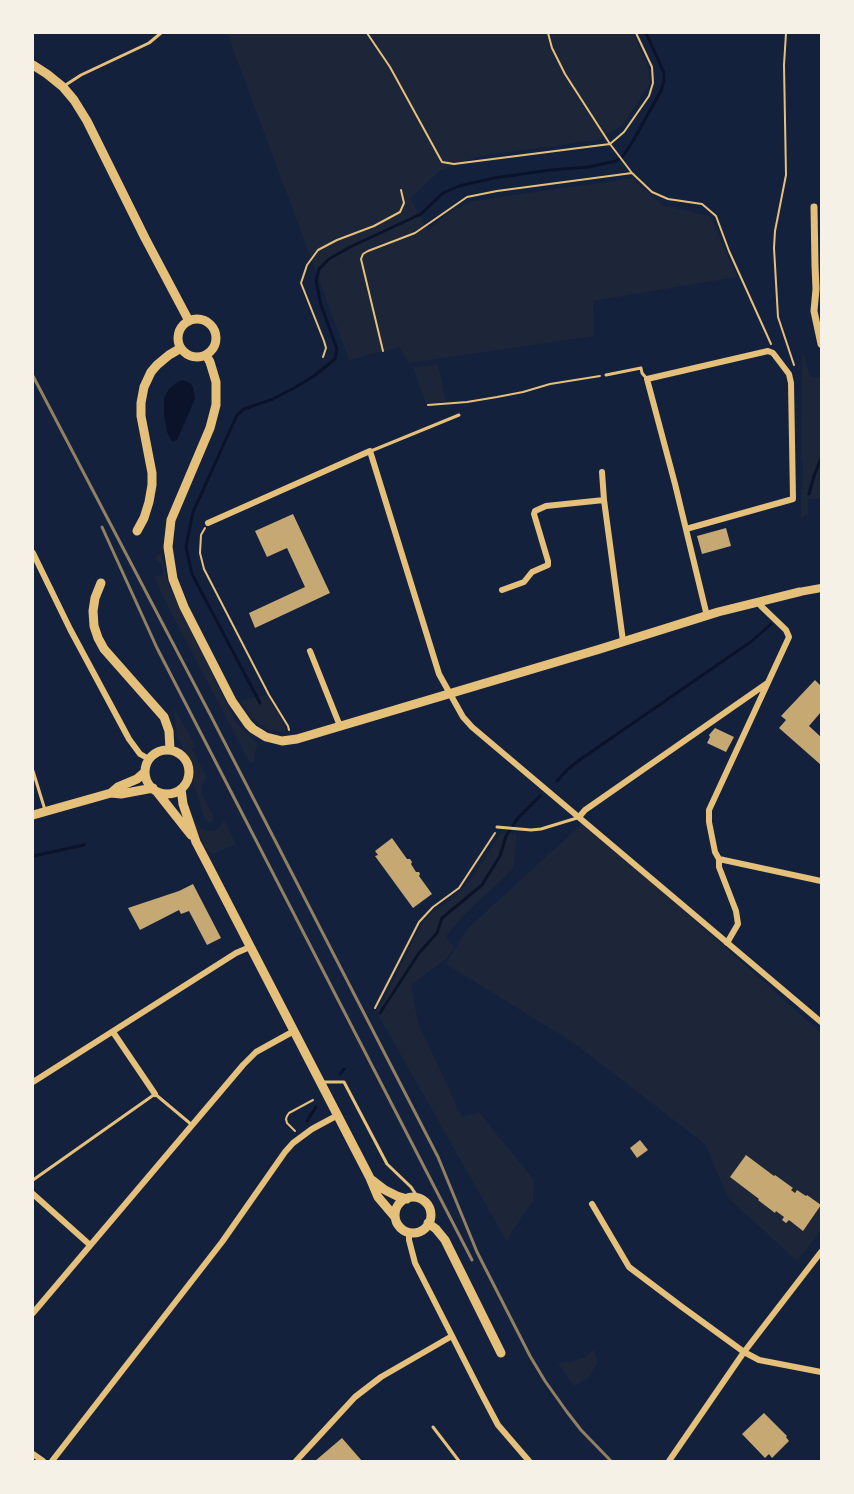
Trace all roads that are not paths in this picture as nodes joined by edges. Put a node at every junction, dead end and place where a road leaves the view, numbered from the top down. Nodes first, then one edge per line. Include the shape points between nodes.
1 (161, 33) edge
2 (33, 65) edge
3 (63, 87) junction
4 (814, 207) dead end
5 (816, 289) junction
6 (821, 302) edge
7 (189, 321) junction
8 (821, 344) edge
9 (181, 348) junction
10 (206, 355) junction
11 (606, 375) road end
12 (647, 379) junction
13 (459, 415) dead end
14 (370, 452) junction
15 (602, 472) dead end
16 (604, 500) junction
17 (208, 524) road end
18 (686, 529) junction
19 (137, 531) dead end
20 (33, 553) edge
21 (101, 583) dead end
22 (821, 588) edge
23 (502, 590) dead end
24 (799, 592) joint
25 (759, 603) junction
26 (707, 616) junction
27 (623, 641) junction
28 (310, 651) dead end
29 (767, 684) junction
30 (450, 694) junction
31 (340, 726) junction
32 (170, 750) junction
33 (148, 759) junction
34 (33, 771) edge
35 (145, 772) junction
36 (181, 789) junction
37 (155, 790) junction
38 (111, 793) junction
39 (45, 812) junction
40 (33, 815) edge
41 (579, 817) junction
42 (497, 827) road end
43 (196, 842) junction
44 (718, 859) junction
45 (821, 882) edge
46 (727, 943) junction
47 (250, 947) junction
48 (821, 1022) edge
49 (294, 1030) junction
50 (113, 1032) junction
51 (33, 1082) edge
52 (320, 1083) junction
53 (155, 1094) junction
54 (333, 1117) junction
55 (192, 1125) junction
56 (370, 1178) junction
57 (33, 1180) edge
58 (33, 1194) edge
59 (407, 1199) junction
60 (419, 1199) junction
61 (592, 1204) dead end
62 (395, 1217) junction
63 (428, 1223) junction
64 (409, 1233) junction
65 (90, 1245) junction
66 (821, 1252) edge
67 (33, 1313) edge
68 (452, 1336) junction
69 (744, 1352) junction
70 (501, 1353) dead end
71 (821, 1372) edge
72 (433, 1427) dead end
73 (33, 1454) edge
74 (43, 1461) edge
75 (52, 1461) edge
76 (296, 1461) edge
77 (459, 1461) edge
78 (529, 1461) edge
79 (669, 1461) edge

1 - 3 lane
2 - 3 main road
3 - 7 main road via 87,121
4 - 5 street
5 - 6 street
5 - 8 street via 814,311
7 - 9 main road via 180,330
7 - 10 main road via 207,322 215,332 215,345
9 - 10 main road via 190,356
9 - 19 main road via 163,359 144,387 141,416 152,485
10 - 31 main road via 216,382 216,405 171,519 168,547 172,579 232,702 253,729 267,737 290,741
11 - 12 lane via 641,368
12 - 18 street
12 - 18 street via 768,351 789,374 793,499
13 - 14 lane
14 - 17 street
14 - 30 street via 439,674
15 - 16 street
16 - 23 street via 546,506 535,511 548,565 532,572 524,582
16 - 27 street
18 - 26 street
20 - 33 street via 129,739
21 - 32 main road via 93,611 98,638 164,717
22 - 24 main road
24 - 25 main road
25 - 26 main road
25 - 29 street via 789,633
26 - 27 main road
27 - 30 main road
28 - 31 street
29 - 41 street
29 - 44 street via 710,810
30 - 31 main road
30 - 41 street via 472,727
32 - 33 main road
32 - 36 main road via 181,755 188,766 188,779
33 - 35 main road
34 - 39 lane
35 - 37 main road
35 - 38 main road
36 - 37 main road via 167,794
36 - 43 main road
37 - 38 main road
37 - 43 main road
38 - 39 main road
39 - 40 main road
41 - 42 lane via 541,829
41 - 46 street
43 - 47 main road
44 - 45 street
44 - 46 street via 738,924
46 - 48 street
47 - 49 main road
47 - 50 street
49 - 52 main road
49 - 55 street via 256,1052
50 - 51 street
50 - 53 street
52 - 54 main road
52 - 60 lane via 344,1082 387,1164
53 - 55 lane
53 - 57 lane
54 - 56 main road
54 - 75 street via 285,1152 215,1251
55 - 65 street
56 - 59 main road via 385,1190
56 - 62 main road via 378,1197
58 - 65 street
59 - 60 main road
59 - 62 main road via 397,1206
60 - 63 main road via 430,1212
61 - 69 street via 629,1267
62 - 64 main road
63 - 64 main road via 420,1231
63 - 70 main road via 445,1240
64 - 68 street via 415,1263
65 - 67 street
66 - 69 street
68 - 76 street via 381,1377 355,1397
68 - 78 street via 498,1425
69 - 71 street via 759,1360
69 - 79 street
72 - 77 lane
73 - 74 street

